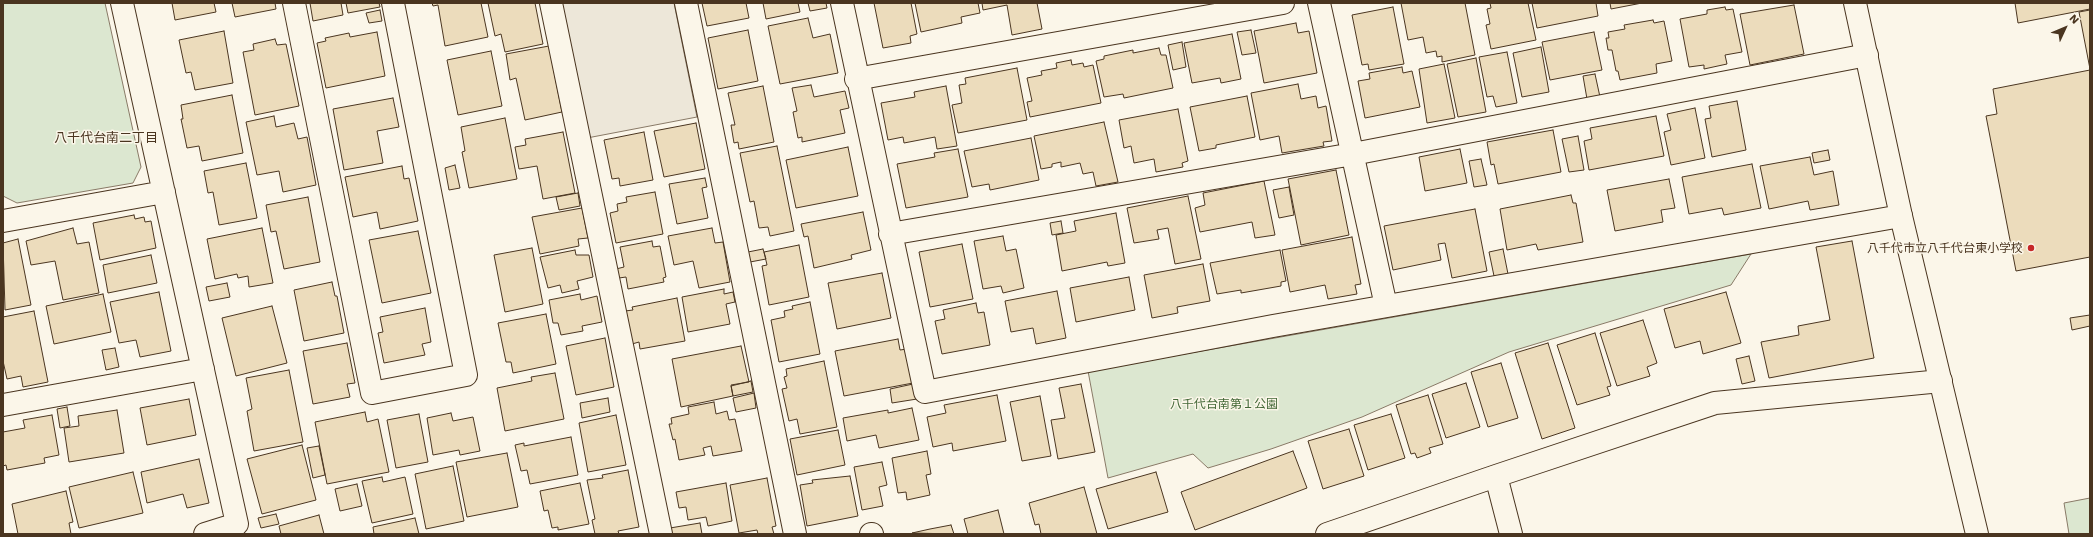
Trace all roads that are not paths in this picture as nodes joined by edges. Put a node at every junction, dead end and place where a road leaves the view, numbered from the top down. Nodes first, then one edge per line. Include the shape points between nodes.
1 (122, 3) edge
2 (294, 3) edge
3 (393, 3) edge
4 (551, 3) edge
5 (686, 3) edge
6 (842, 3) edge
7 (1283, 3) edge
8 (1319, 3) edge
9 (1855, 3) edge
10 (1867, 55) junction
11 (856, 79) junction
12 (1353, 154) junction
13 (164, 192) junction
14 (1901, 216) junction
15 (3, 221) edge
16 (890, 234) junction
17 (1386, 306) junction
18 (203, 369) junction
19 (1942, 381) junction
20 (3, 405) edge
21 (1496, 476) junction
22 (205, 534) edge
23 (661, 534) edge
24 (795, 534) edge
25 (1327, 534) edge
26 (1510, 534) edge
27 (1977, 534) edge

1 - 13 street
2 - 3 street via 372,393 466,375
4 - 23 street
5 - 24 street
6 - 11 street
7 - 11 street
8 - 12 street
9 - 10 street
10 - 12 street
10 - 14 street
11 - 16 street
12 - 16 street
12 - 17 street
13 - 15 street
13 - 18 street
14 - 17 street
14 - 19 street
16 - 17 street via 925,392
18 - 20 street
18 - 22 street via 237,524
19 - 21 street via 1715,404
19 - 27 street
21 - 25 street
21 - 26 street

